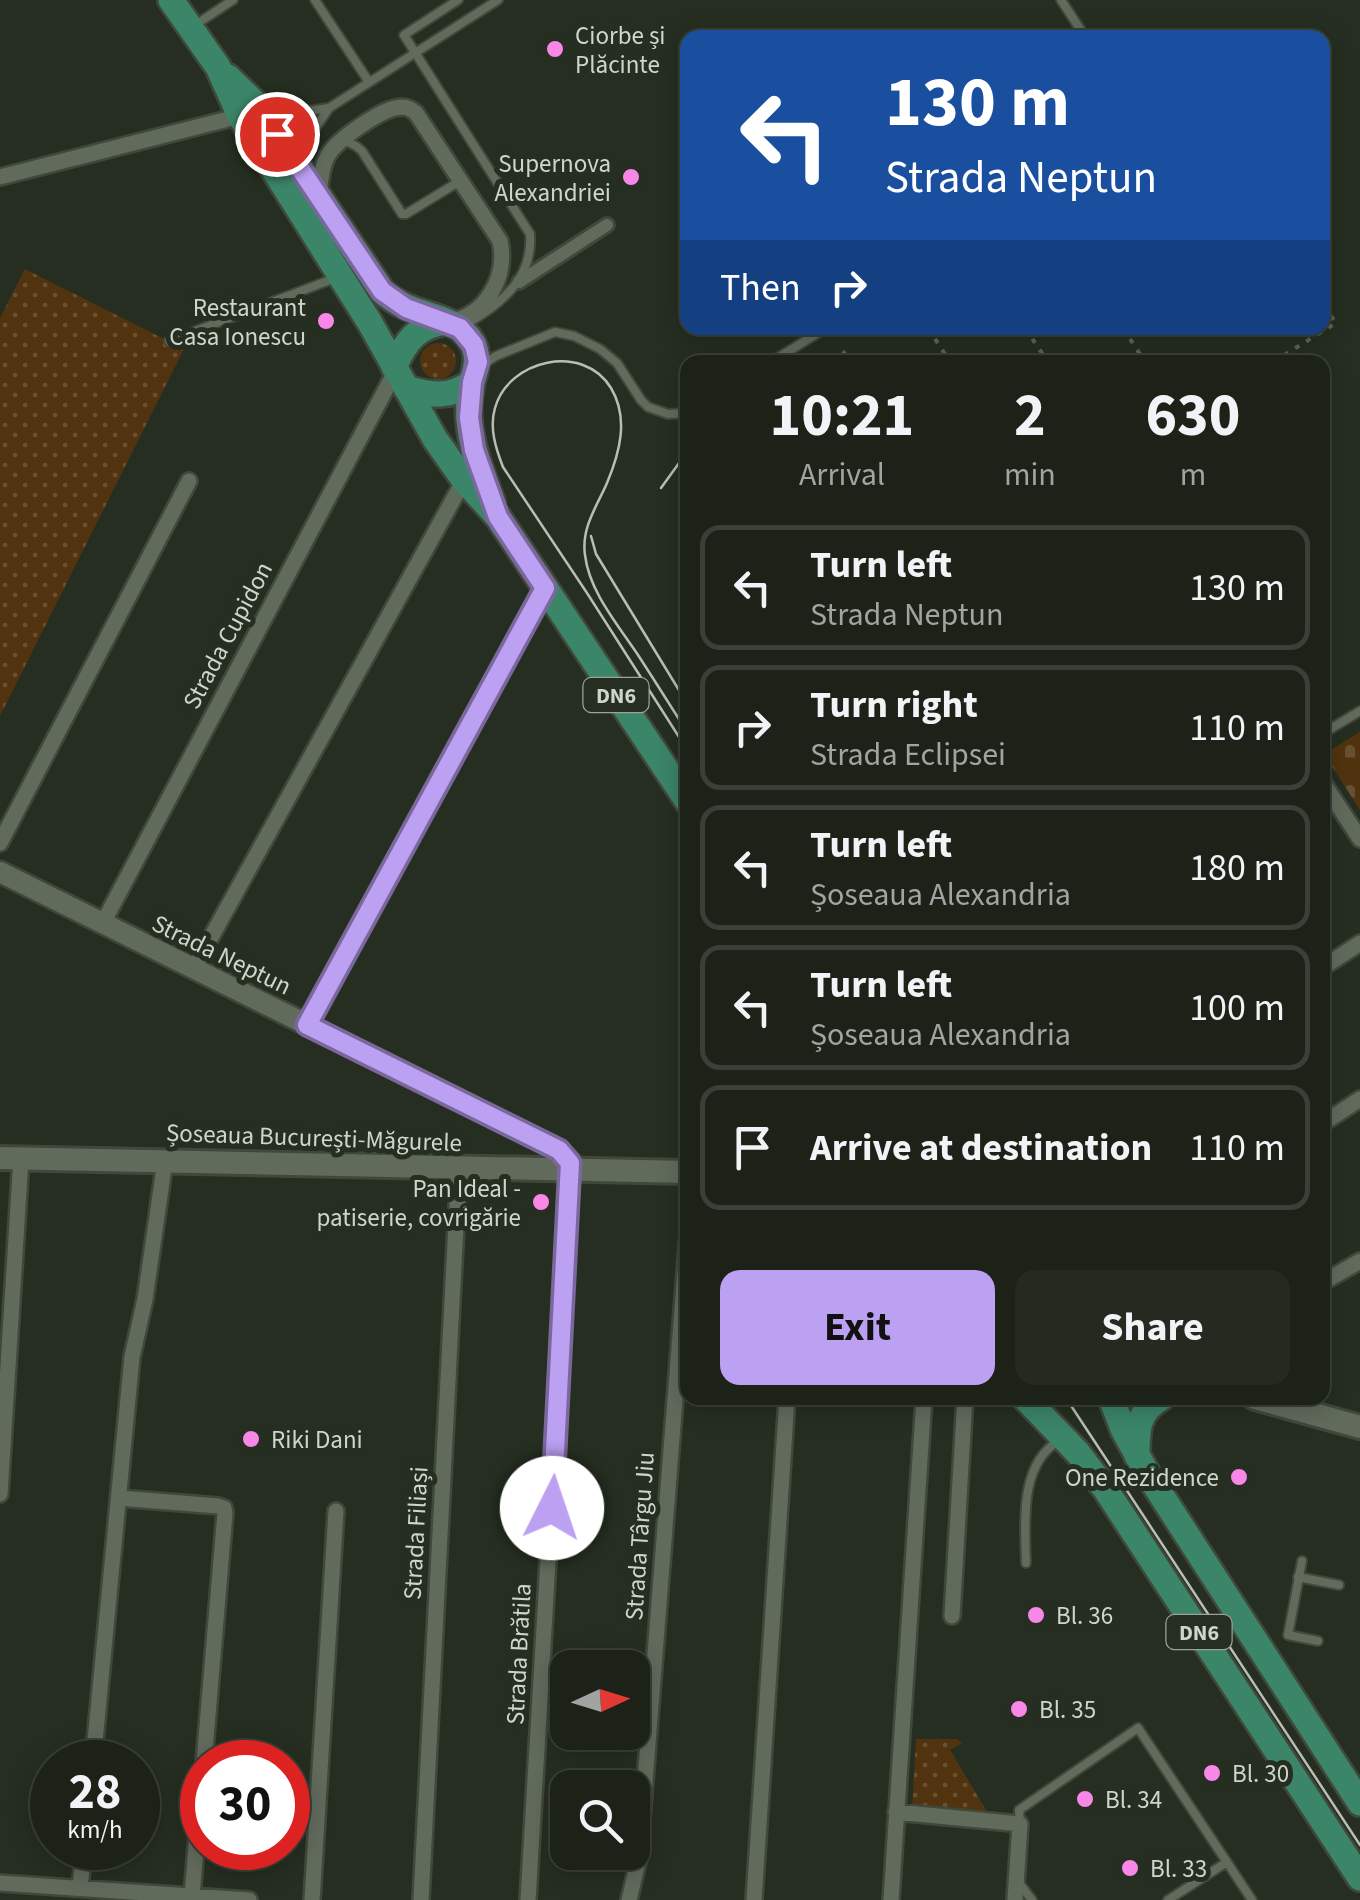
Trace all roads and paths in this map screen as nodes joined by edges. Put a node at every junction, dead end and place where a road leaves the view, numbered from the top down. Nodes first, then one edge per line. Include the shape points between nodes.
1 (171, 0) edge
2 (233, 0) edge
3 (316, 0) edge
4 (458, 0) edge
5 (498, 0) edge
6 (1061, 0) edge
7 (191, 28) junction
8 (1081, 30) edge
9 (415, 52) junction
10 (369, 82) junction
11 (330, 108) junction
12 (249, 111) junction
13 (342, 140) junction
14 (302, 172) junction
15 (0, 177) edge
16 (460, 180) junction
17 (319, 198) junction
18 (607, 225) dead end
19 (340, 276) junction
20 (519, 282) junction
21 (454, 325) junction
22 (815, 335) edge
23 (1318, 335) edge
24 (169, 342) dead end
25 (843, 351) dead end
26 (782, 355) edge
27 (846, 355) edge
28 (1285, 355) edge
29 (399, 375) junction
30 (474, 377) junction
31 (680, 413) edge
32 (464, 480) junction
33 (189, 481) dead end
34 (498, 517) junction
35 (545, 588) junction
36 (1360, 711) edge
37 (1330, 729) edge
38 (680, 790) edge
39 (1330, 793) edge
40 (1360, 839) edge
41 (0, 843) edge
42 (0, 872) edge
43 (102, 923) junction
44 (1360, 944) edge
45 (1330, 963) edge
46 (194, 968) junction
47 (307, 1025) junction
48 (1360, 1099) edge
49 (1330, 1119) edge
50 (10, 1158) edge
51 (165, 1160) junction
52 (459, 1168) junction
53 (572, 1171) junction
54 (680, 1172) edge
55 (1360, 1261) edge
56 (1330, 1278) edge
57 (680, 1336) edge
58 (788, 1405) edge
59 (924, 1405) edge
60 (966, 1405) edge
61 (1032, 1405) edge
62 (1113, 1405) edge
63 (1152, 1405) edge
64 (1280, 1405) edge
65 (1360, 1426) edge
66 (1064, 1438) junction
67 (1137, 1456) junction
68 (0, 1494) edge
69 (118, 1498) junction
70 (336, 1511) dead end
71 (1302, 1562) dead end
72 (1026, 1563) dead end
73 (1298, 1577) junction
74 (1338, 1585) dead end
75 (952, 1616) dead end
76 (1318, 1641) dead end
77 (94, 1740) edge
78 (206, 1740) edge
79 (1360, 1803) edge
80 (896, 1812) junction
81 (1020, 1824) junction
82 (1227, 1862) junction
83 (82, 1870) edge
84 (194, 1870) edge
85 (1360, 1878) edge
86 (1016, 1879) junction
87 (0, 1883) edge
88 (80, 1888) junction
89 (192, 1896) junction
90 (172, 1897) edge
91 (248, 1900) edge
92 (312, 1900) edge
93 (421, 1900) edge
94 (528, 1900) edge
95 (629, 1900) edge
96 (754, 1900) edge
97 (891, 1900) edge
98 (1015, 1900) edge
99 (1032, 1900) edge
100 (1168, 1900) edge
101 (1252, 1900) edge

1 - 7 main road, DN6
2 - 7 lane
3 - 10 lane
4 - 9 lane via 404,35
5 - 9 lane
6 - 8 lane
7 - 12 main road, DN6
9 - 10 lane
9 - 20 lane via 530,234
10 - 11 lane
11 - 12 lane
11 - 14 lane via 307,145
12 - 14 main road, DN6
12 - 15 street
12 - 19 main road, DN6
13 - 16 street via 388,110 410,109
13 - 16 lane via 362,151 402,214
13 - 17 street via 324,164
14 - 17 main road, DN6
16 - 21 street via 500,241 503,262 498,283
17 - 21 main road, DN6 via 390,298
18 - 20 street
19 - 24 lane
19 - 29 main road, DN6
20 - 21 lane via 492,308
21 - 29 main road via 418,330 404,347
21 - 30 main road, DN6 via 474,345
22 - 26 lane
23 - 28 path
25 - 27 path
29 - 30 main road via 425,394 447,395
29 - 32 main road, DN6
29 - 43 street, Strada Cupidon
30 - 31 lane via 496,356 555,332 600,349 648,407
30 - 34 main road, DN6 via 474,450
32 - 34 main road, DN6
32 - 46 street
33 - 41 street
34 - 35 main road, DN6
35 - 38 main road, DN6
35 - 47 street
36 - 37 lane
39 - 40 street
42 - 43 street, Strada Neptun
43 - 46 street, Strada Neptun
44 - 45 street
46 - 47 street, Strada Neptun
47 - 53 street, Strada Neptun via 559,1150
48 - 49 street
50 - 51 main road, Șoseaua București-Măgurele
50 - 68 street
51 - 52 main road, Șoseaua București-Măgurele
51 - 69 street via 132,1356
52 - 53 main road, Șoseaua București-Măgurele
52 - 93 street, Strada Filiași
53 - 54 main road, Șoseaua București-Măgurele
53 - 94 street, Strada Brătila
55 - 56 street
57 - 95 street, Strada Târgu Jiu via 639,1858
58 - 96 street
59 - 80 street
60 - 75 street
61 - 66 main road, DN6
62 - 67 main road, DN6
63 - 67 main road via 1142,1413
64 - 65 main road
66 - 72 lane via 1044,1452 1027,1495
66 - 85 main road, DN6 via 1120,1510
67 - 79 main road, DN6
69 - 77 street
69 - 78 street via 218,1506 226,1513
70 - 92 street
71 - 73 lane
73 - 74 lane
73 - 76 lane via 1288,1634
80 - 81 street
80 - 97 street
81 - 82 lane via 1019,1810 1138,1728
81 - 86 street
82 - 100 lane
82 - 101 lane
83 - 88 street
84 - 89 street
86 - 98 street
86 - 99 lane
87 - 88 street
88 - 90 street
89 - 90 street
89 - 91 street

